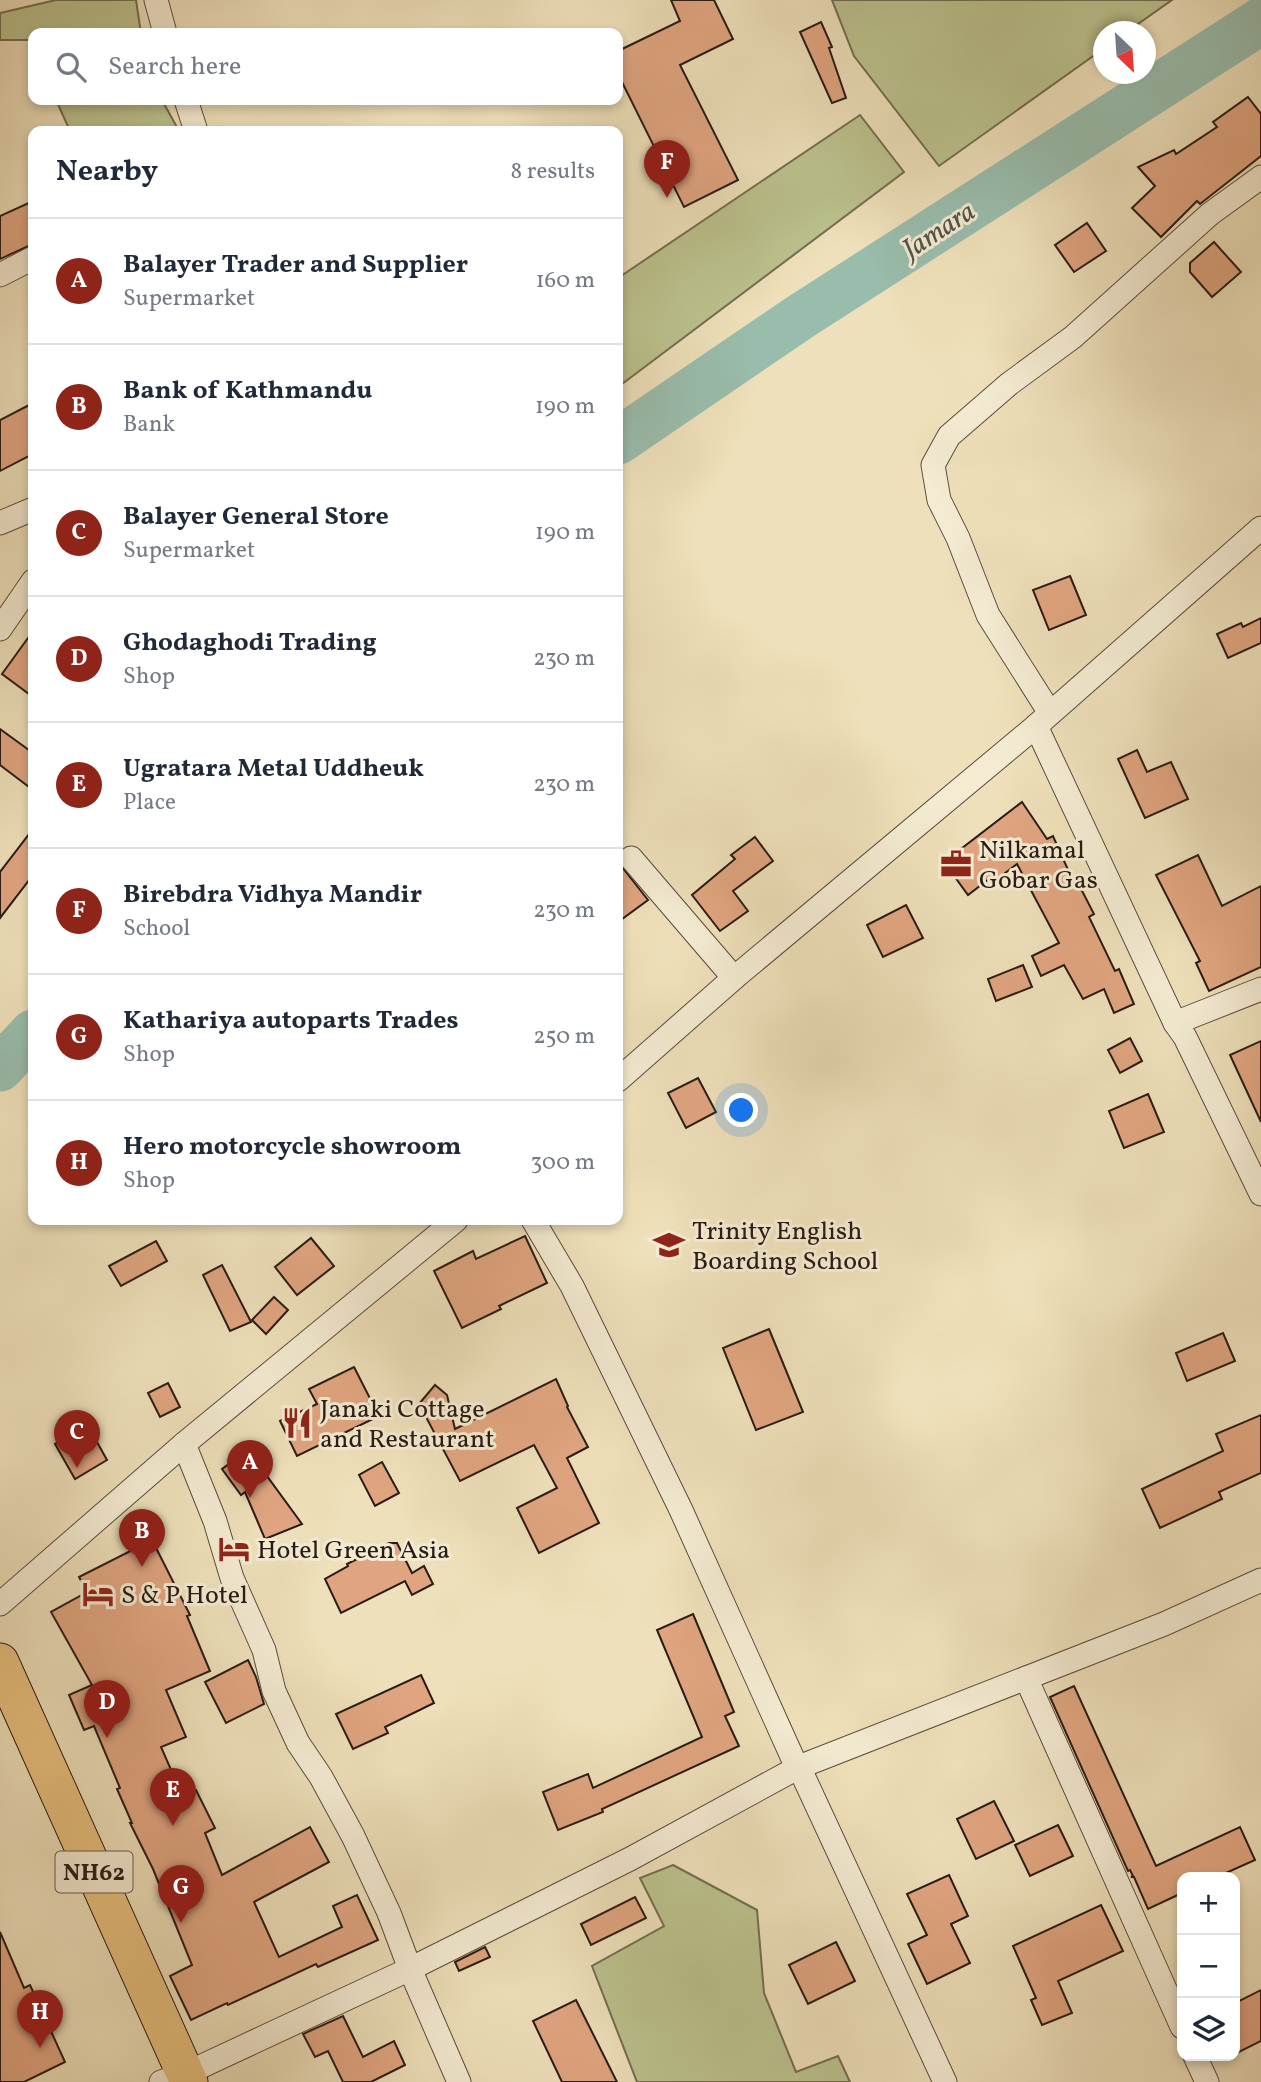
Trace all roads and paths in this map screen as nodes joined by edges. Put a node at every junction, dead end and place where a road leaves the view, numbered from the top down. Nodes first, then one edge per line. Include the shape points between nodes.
1 (156, 0) edge
2 (164, 28) edge
3 (188, 105) edge
4 (195, 126) edge
5 (1261, 177) edge
6 (28, 261) edge
7 (0, 275) edge
8 (28, 511) edge
9 (0, 523) edge
10 (1261, 528) edge
11 (28, 588) edge
12 (0, 629) edge
13 (1043, 720) junction
14 (631, 858) dead end
15 (734, 978) junction
16 (1261, 989) edge
17 (1175, 1023) junction
18 (623, 1076) edge
19 (1261, 1194) edge
20 (450, 1225) edge
21 (536, 1225) edge
22 (184, 1444) junction
23 (1261, 1580) edge
24 (0, 1604) edge
25 (0, 1662) edge
26 (1026, 1678) junction
27 (799, 1767) junction
28 (410, 1969) junction
29 (1177, 2015) edge
30 (1197, 2061) edge
31 (178, 2079) edge
32 (459, 2082) edge
33 (945, 2082) edge
34 (1207, 2082) edge

1 - 2 street
3 - 4 street
5 - 13 street via 1210,214 1073,337 949,436 933,465 939,500 988,615 1019,661
6 - 7 street
8 - 9 street
10 - 13 street
11 - 12 street
13 - 15 street
13 - 17 street
14 - 15 street
15 - 18 street
16 - 17 street
17 - 19 street
20 - 22 street
21 - 27 street via 572,1286 681,1510
22 - 24 street
22 - 28 street via 232,1578 264,1650 274,1691 298,1743 353,1836
23 - 26 street
25 - 31 main road, NH62
26 - 27 street
26 - 29 street
27 - 28 street via 630,1859
27 - 33 street
28 - 31 street
28 - 32 street
30 - 34 street

